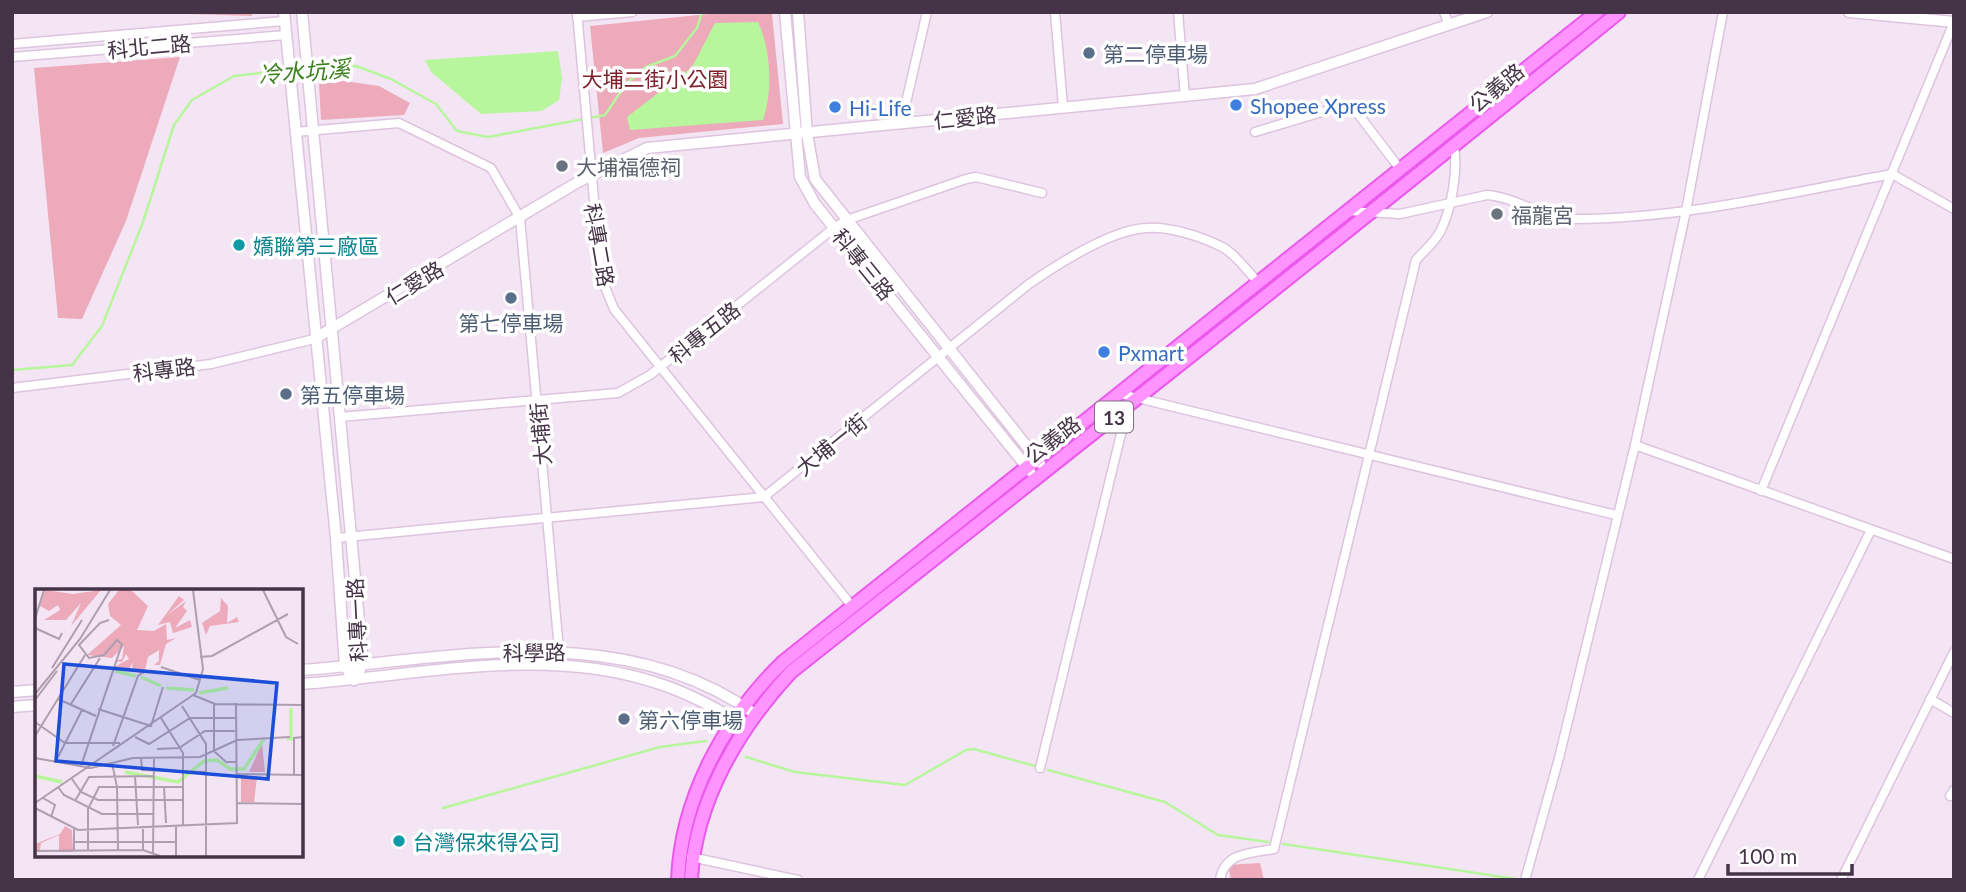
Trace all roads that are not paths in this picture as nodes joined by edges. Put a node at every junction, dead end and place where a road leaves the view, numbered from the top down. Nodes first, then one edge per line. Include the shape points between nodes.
1 (632, 12) edge
2 (785, 12) edge
3 (798, 12) edge
4 (927, 12) edge
5 (1055, 12) edge
6 (1178, 12) edge
7 (1444, 12) edge
8 (1487, 12) edge
9 (1597, 12) edge
10 (1619, 12) edge
11 (1723, 12) edge
12 (1849, 12) edge
13 (577, 14) edge
14 (302, 16) edge
15 (284, 17) edge
16 (1954, 22) edge
17 (1448, 25) junction
18 (304, 34) junction
19 (286, 35) junction
20 (12, 44) edge
21 (12, 57) edge
22 (1185, 97) junction
23 (1063, 107) junction
24 (901, 124) junction
25 (311, 130) junction
26 (295, 132) junction
27 (1255, 132) dead end
28 (807, 134) junction
29 (795, 136) junction
30 (1454, 146) junction
31 (1400, 169) junction
32 (1892, 174) junction
33 (593, 175) junction
34 (1042, 193) dead end
35 (1450, 202) junction
36 (1954, 209) edge
37 (1348, 211) junction
38 (1370, 211) junction
39 (1686, 211) junction
40 (520, 218) junction
41 (847, 220) junction
42 (834, 228) junction
43 (1259, 283) junction
44 (331, 332) junction
45 (314, 339) junction
46 (948, 349) junction
47 (939, 356) junction
48 (659, 368) junction
49 (12, 388) edge
50 (1121, 394) junction
51 (538, 401) junction
52 (1134, 402) junction
53 (340, 417) junction
54 (1634, 445) junction
55 (1369, 455) junction
56 (1036, 468) junction
57 (1761, 491) junction
58 (764, 497) junction
59 (975, 506) junction
60 (1616, 515) junction
61 (547, 519) junction
62 (970, 530) junction
63 (1871, 530) junction
64 (351, 536) junction
65 (336, 538) junction
66 (1954, 559) edge
67 (851, 605) junction
68 (559, 650) junction
69 (1954, 652) edge
70 (363, 664) junction
71 (345, 666) junction
72 (303, 670) edge
73 (354, 680) junction
74 (303, 684) edge
75 (35, 690) edge
76 (12, 692) edge
77 (1930, 699) junction
78 (35, 705) edge
79 (12, 707) edge
80 (750, 710) junction
81 (1954, 713) edge
82 (736, 720) junction
83 (748, 727) junction
84 (1040, 768) dead end
85 (681, 856) junction
86 (695, 858) junction
87 (678, 880) edge
88 (691, 880) edge
89 (798, 880) edge
90 (1220, 880) edge
91 (1525, 880) edge
92 (1698, 880) edge
93 (1841, 880) edge

1 - 13 street
2 - 29 street, 科專三路
3 - 28 street, 科專三路
4 - 24 street
5 - 23 street
6 - 22 street
7 - 17 street
8 - 17 street, 仁愛路
9 - 31 main road, 公義路 / 13
10 - 30 main road, 公義路 / 13
11 - 39 street
12 - 16 street
13 - 33 street, 科專二路
14 - 15 street
14 - 18 street, 科專一路
15 - 19 street, 科專一路
15 - 20 street, 科北二路
16 - 32 street
17 - 22 street, 仁愛路 via 1255,89
18 - 19 street
18 - 25 street, 科專一路
19 - 21 street, 科北二路
19 - 26 street, 科專一路
22 - 23 street, 仁愛路
23 - 24 street, 仁愛路
24 - 28 street, 仁愛路
25 - 26 street
25 - 40 street via 399,123 491,168
25 - 44 street, 科專一路
26 - 45 street, 科專一路
27 - 31 street via 1352,106
28 - 29 street, 仁愛路
28 - 41 street, 科專三路 via 815,179
29 - 33 street, 仁愛路 via 647,148
29 - 42 street, 科專三路 via 800,177
30 - 35 street
30 - 38 main road, 公義路 / 13
31 - 37 main road, 公義路 / 13
32 - 36 street
32 - 39 street
32 - 57 street
33 - 40 street, 仁愛路
33 - 48 street, 科專二路 via 601,277 614,309
34 - 41 street, 科專五路 via 976,177
35 - 38 street via 1400,214
35 - 39 street via 1500,196 1574,219
35 - 55 street via 1442,228 1416,260
37 - 38 street
37 - 43 main road, 公義路 / 13
38 - 52 main road, 公義路 / 13
39 - 54 street
40 - 44 street, 仁愛路
40 - 51 street, 大埔街
41 - 42 street, 科專五路
41 - 46 street, 科專三路
42 - 47 street, 科專三路
42 - 48 street, 科專五路
43 - 46 street, 大埔一街 via 1226,249 1200,238 1146,228 1124,232 1054,266
43 - 50 main road, 公義路 / 13
44 - 45 street, 仁愛路
44 - 53 street, 科專一路
45 - 49 street, 科專路 via 211,364
45 - 65 street, 科專一路
46 - 47 street, 大埔一街
46 - 56 street, 科專三路
47 - 56 street, 科專三路
47 - 58 street, 大埔一街
48 - 51 street, 科專五路 via 618,393
48 - 58 street, 科專二路
50 - 52 street
50 - 56 main road, 公義路 / 13
51 - 53 street, 科專五路
51 - 61 street, 大埔街
52 - 55 street
52 - 56 main road, 公義路 / 13
52 - 84 street
53 - 64 street, 科專一路
54 - 57 street
54 - 60 street
55 - 60 street
55 - 90 street via 1274,849 1232,857
56 - 59 main road, 公義路 / 13
56 - 62 main road, 公義路 / 13
57 - 63 street
58 - 61 street
58 - 67 street, 科專二路
59 - 62 street
59 - 67 main road, 公義路 / 13
60 - 91 street
61 - 64 street
61 - 68 street, 大埔街
62 - 80 main road, 公義路 / 13
63 - 66 street
63 - 92 street
64 - 65 street
64 - 70 street, 科專一路
65 - 71 street, 科專一路
67 - 80 main road, 公義路 / 13 via 753,691
68 - 70 street, 科學路
68 - 80 street, 科學路 via 593,653 667,671
69 - 77 street
70 - 71 street, 科學路
70 - 73 street, 科專一路
71 - 72 street, 科學路
71 - 73 street, 科專一路
73 - 74 street, 科學路
73 - 82 street, 科學路 via 522,665 595,669 657,683
75 - 76 street
77 - 81 street
77 - 93 street
78 - 79 street
80 - 82 main road, 公義路 / 13
80 - 83 main road, 公義路 / 13
82 - 83 street, 科學路
82 - 85 main road, 公義路 / 13 via 707,767 690,812
83 - 86 main road, 公義路 / 13 via 719,773
85 - 86 street
85 - 87 main road, 公義路 / 13
86 - 88 main road, 公義路 / 13
86 - 89 street

